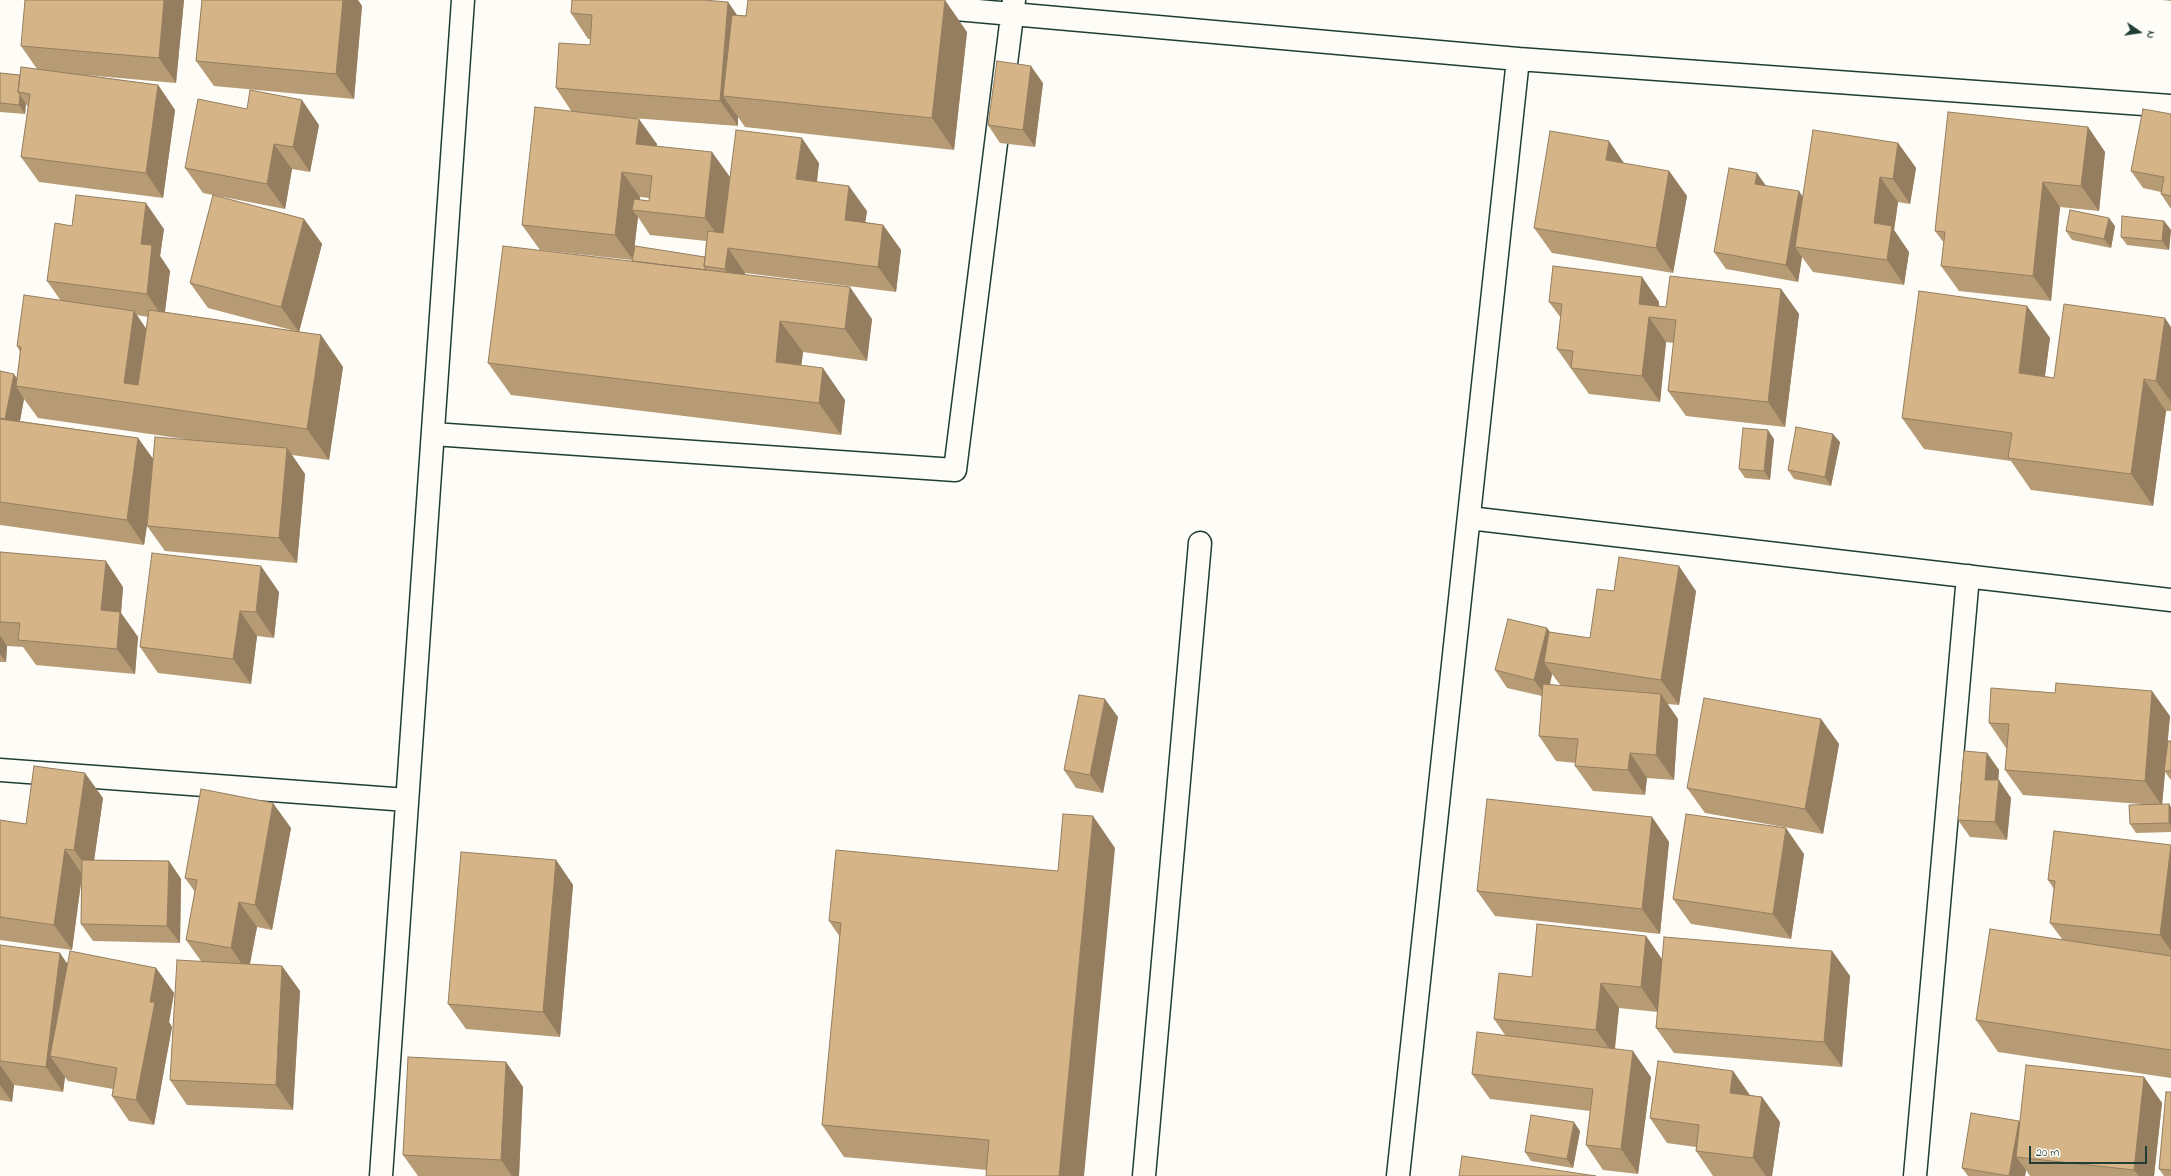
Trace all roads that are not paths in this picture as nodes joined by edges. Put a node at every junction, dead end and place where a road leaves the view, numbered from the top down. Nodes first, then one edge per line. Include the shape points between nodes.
1 (463, 0) edge
2 (903, 5) edge
3 (1014, 7) edge
4 (1518, 59) junction
5 (2171, 106) edge
6 (433, 434) junction
7 (1469, 518) junction
8 (1200, 543) dead end
9 (1968, 576) junction
10 (2171, 600) edge
11 (0, 770) edge
12 (407, 800) junction
13 (381, 1176) edge
14 (1144, 1176) edge
15 (1398, 1176) edge
16 (1915, 1176) edge

1 - 6 street
2 - 3 street
3 - 4 street
3 - 6 street via 955,470
4 - 5 street
4 - 7 street
6 - 12 street
7 - 9 street
7 - 15 street
8 - 14 street
9 - 10 street
9 - 16 street
11 - 12 street
12 - 13 street

